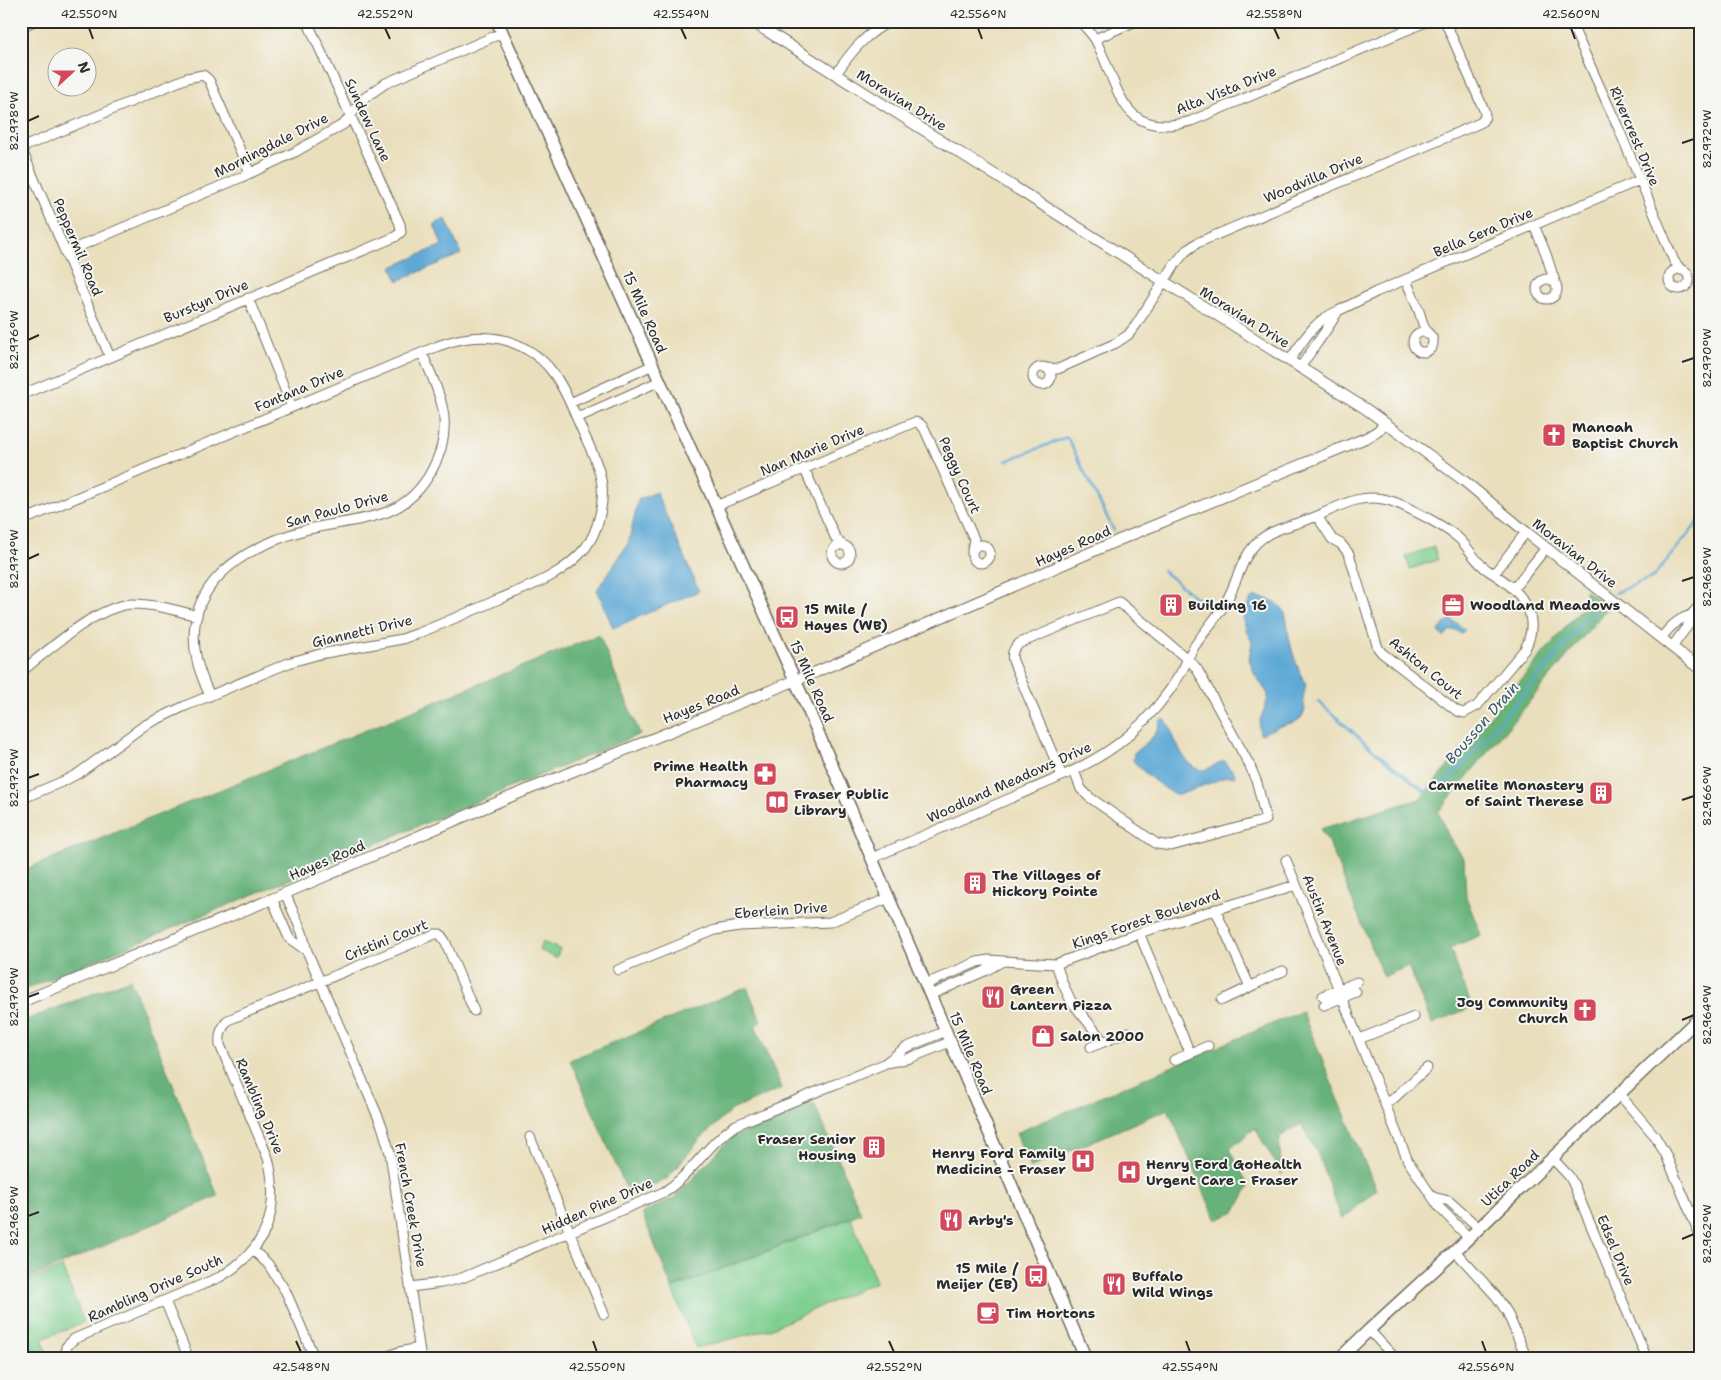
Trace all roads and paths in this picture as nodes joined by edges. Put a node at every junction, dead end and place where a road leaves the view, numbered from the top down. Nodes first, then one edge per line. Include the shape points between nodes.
1 (34, 21) edge
2 (308, 21) edge
3 (497, 21) edge
4 (751, 21) edge
5 (891, 21) edge
6 (1080, 21) edge
7 (1136, 21) edge
8 (1428, 21) edge
9 (1445, 21) edge
10 (1570, 21) edge
11 (21, 27) edge
12 (502, 33) junction
13 (1094, 39) junction
14 (836, 74) junction
15 (351, 114) junction
16 (21, 148) edge
17 (250, 173) junction
18 (1640, 180) junction
19 (1534, 224) junction
20 (401, 232) joint
21 (66, 252) junction
22 (1550, 270) junction
23 (1676, 271) dead end
24 (1543, 279) junction
25 (1406, 280) junction
26 (1163, 281) junction
27 (1555, 282) junction
28 (248, 298) junction
29 (1338, 311) junction
30 (1423, 330) dead end
31 (422, 353) junction
32 (110, 357) junction
33 (1289, 361) junction
34 (653, 365) junction
35 (1046, 368) junction
36 (1300, 368) junction
37 (1058, 369) junction
38 (1051, 378) junction
39 (660, 381) junction
40 (21, 395) edge
41 (570, 403) junction
42 (292, 408) junction
43 (577, 418) junction
44 (1385, 422) junction
45 (919, 423) joint
46 (804, 468) junction
47 (716, 506) junction
48 (1317, 516) junction
49 (21, 521) edge
50 (1526, 532) junction
51 (978, 542) junction
52 (837, 544) dead end
53 (1546, 548) junction
54 (1494, 574) junction
55 (1504, 581) joint
56 (1514, 588) junction
57 (1700, 606) edge
58 (1691, 615) junction
59 (197, 616) junction
60 (1661, 638) junction
61 (1672, 647) junction
62 (1187, 659) junction
63 (1700, 669) edge
64 (21, 672) edge
65 (795, 680) junction
66 (210, 696) junction
67 (1074, 771) junction
68 (1062, 776) junction
69 (21, 799) edge
70 (872, 858) junction
71 (1286, 860) dead end
72 (1296, 884) junction
73 (285, 893) junction
74 (889, 898) junction
75 (272, 899) junction
76 (1215, 909) junction
77 (1139, 933) junction
78 (307, 951) junction
79 (1056, 964) junction
80 (618, 970) dead end
81 (1283, 971) dead end
82 (320, 982) junction
83 (1250, 986) junction
84 (1357, 987) dead end
85 (928, 990) junction
86 (1340, 994) junction
87 (1222, 1000) dead end
88 (1323, 1001) dead end
89 (21, 1002) edge
90 (474, 1011) dead end
91 (1414, 1017) dead end
92 (1698, 1020) edge
93 (946, 1031) junction
94 (1128, 1032) dead end
95 (1359, 1039) junction
96 (950, 1042) junction
97 (1104, 1042) junction
98 (1208, 1046) dead end
99 (1091, 1047) dead end
100 (1190, 1053) junction
101 (1174, 1060) dead end
102 (884, 1064) junction
103 (1427, 1068) dead end
104 (1619, 1094) junction
105 (1385, 1103) junction
106 (530, 1137) dead end
107 (1552, 1158) junction
108 (1433, 1197) junction
109 (1479, 1228) junction
110 (570, 1233) junction
111 (1700, 1235) edge
112 (1469, 1238) junction
113 (253, 1250) junction
114 (1455, 1251) junction
115 (411, 1287) junction
116 (165, 1301) junction
117 (604, 1314) dead end
118 (1369, 1330) junction
119 (419, 1348) junction
120 (66, 1359) edge
121 (190, 1359) edge
122 (315, 1359) edge
123 (381, 1359) edge
124 (421, 1359) edge
125 (1086, 1359) edge
126 (1339, 1359) edge
127 (1396, 1359) edge
128 (1527, 1359) edge
129 (1647, 1359) edge

1 - 11 street
2 - 15 street, Sundew Lane
3 - 12 main road, 15 Mile Road
4 - 14 street, Moravian Drive
5 - 14 street via 862,40
6 - 13 street, Alta Vista Drive
7 - 13 street
8 - 13 street, Alta Vista Drive via 1191,122 1177,125 1153,124 1126,108
9 - 26 street, Woodvilla Drive via 1484,110 1485,117 1480,123 1197,243 1185,252
10 - 18 street, Rivercrest Drive
12 - 15 street, Morningdale Drive via 386,83 363,99
12 - 34 main road, 15 Mile Road
14 - 26 street, Moravian Drive
15 - 17 street, Morningdale Drive via 344,124
15 - 20 street, Sundew Lane
16 - 17 street via 187,78 203,75 209,80
16 - 21 street, Peppermil Road
17 - 21 street, Morningdale Drive
18 - 19 street, Bella Sera Drive
18 - 23 street, Rivercrest Drive
19 - 22 street
19 - 25 street, Bella Sera Drive
20 - 28 street, Burstyn Drive
21 - 32 street, Peppermil Road
22 - 24 street
22 - 27 street
24 - 27 street
24 - 27 street via 1537,290 1546,299 1555,295
25 - 29 street, Bella Sera Drive
25 - 30 street
26 - 33 street, Moravian Drive
26 - 37 street, Woodvilla Drive via 1128,335
28 - 32 street, Burstyn Drive
28 - 42 street
29 - 33 street, Bella Sera Drive via 1316,323
29 - 36 street
31 - 41 street, Fontana Drive via 464,338 506,340 527,349 541,360 554,374
31 - 42 street, Fontana Drive
31 - 59 street, San Paulo Drive via 440,397 444,421 440,453 419,489 388,512 306,530 241,557 220,573 203,599
32 - 40 street, Burstyn Drive
33 - 36 street, Moravian Drive
34 - 39 main road, 15 Mile Road
34 - 41 street
35 - 37 street
35 - 38 street
35 - 38 street via 1035,369 1034,381 1042,385
36 - 44 street, Moravian Drive
37 - 38 street
39 - 43 street
39 - 47 main road, 15 Mile Road
41 - 43 street, Fontana Drive
42 - 49 street, Fontana Drive
43 - 66 street, Giannetti Drive via 598,467 602,486 595,529 576,559 552,576 419,633 306,657
44 - 50 street, Moravian Drive
44 - 65 street, Hayes Road via 1368,437
45 - 46 street, Nan Marie Drive via 911,423
45 - 51 street, Peggy Court
46 - 47 street, Nan Marie Drive
46 - 52 street
47 - 65 main road, 15 Mile Road
48 - 54 street, Woodland Meadows Drive via 1353,499 1363,497 1392,501 1456,536 1478,563
48 - 56 street, Ashton Court via 1332,539 1349,554 1378,648 1458,711 1464,713 1477,706 1529,641 1532,622 1529,611
48 - 62 street, Woodland Meadows Drive via 1272,532 1253,546 1226,603
50 - 53 street, Moravian Drive
50 - 54 street
51 - 51 street, Peggy Court via 972,556 981,563 987,561 990,553 988,547
53 - 56 street
53 - 60 street, Moravian Drive
54 - 55 street, Woodland Meadows Drive
55 - 56 street, Ashton Court
57 - 58 street
58 - 60 street via 1670,627
58 - 61 street via 1689,624
59 - 64 street via 162,607 131,604 117,608 93,618
59 - 66 street, San Paulo Drive via 196,658
60 - 61 street, Moravian Drive
61 - 63 street, Moravian Drive
62 - 67 street, Woodland Meadows Drive via 1144,722 1110,750
62 - 67 street via 1197,669 1250,766 1266,820 1163,846 1085,794
62 - 68 street via 1119,602 1016,646 1012,652 1013,661
65 - 70 main road, 15 Mile Road
65 - 73 street, Hayes Road
66 - 69 street, Giannetti Drive via 145,725 79,773
67 - 68 street, Woodland Meadows Drive
68 - 70 street, Woodland Meadows Drive
70 - 74 main road, 15 Mile Road
71 - 72 street, Austin Avenue
72 - 76 street, Kings Forest Boulevard
72 - 86 street, Austin Avenue
73 - 75 street, Hayes Road
73 - 78 street, French Creek Drive
74 - 80 street, Eberlein Drive via 830,922 715,930
74 - 85 main road, 15 Mile Road
75 - 78 street, French Creek Drive via 289,938
75 - 89 street, Hayes Road
76 - 77 street, Kings Forest Boulevard
76 - 83 street
77 - 79 street, Kings Forest Boulevard
77 - 100 street
78 - 82 street, French Creek Drive
79 - 85 street, Kings Forest Boulevard via 977,962
79 - 97 street via 1071,1001
81 - 83 street
82 - 90 street, Cristini Court via 440,934
82 - 113 street, Rambling Drive via 228,1020 219,1037 268,1158 273,1183 266,1230
82 - 115 street, French Creek Drive via 382,1126 390,1153
83 - 87 street
84 - 86 street
85 - 93 main road, 15 Mile Road
86 - 88 street
86 - 95 street, Austin Avenue
91 - 95 street
92 - 104 main road, Utica Road
93 - 96 main road, 15 Mile Road
93 - 102 street, Hidden Pine Drive via 905,1048
94 - 97 street
95 - 105 street, Austin Avenue
96 - 102 street, Hidden Pine Drive via 910,1058
96 - 125 main road, 15 Mile Road
97 - 99 street
98 - 100 street
100 - 101 street
102 - 110 street, Hidden Pine Drive via 736,1125 714,1141 672,1187
103 - 105 street
104 - 107 main road, Utica Road
104 - 111 street via 1666,1155
105 - 108 street, Austin Avenue via 1408,1161
106 - 110 street
107 - 109 main road, Utica Road
107 - 129 street, Edsel Drive via 1573,1182
108 - 109 street via 1449,1201
108 - 112 street, Austin Avenue
109 - 112 main road, Utica Road
110 - 115 street, Hidden Pine Drive via 462,1278
110 - 117 street
112 - 114 main road, Utica Road
113 - 116 street, Rambling Drive South via 220,1277
113 - 122 street via 268,1264 286,1292
114 - 118 main road, Utica Road
114 - 128 street via 1507,1312
115 - 119 street, French Creek Drive
116 - 120 street, Rambling Drive South via 74,1339 66,1347
116 - 121 street
118 - 126 main road, Utica Road
118 - 127 street
119 - 123 street
119 - 124 street, French Creek Drive

